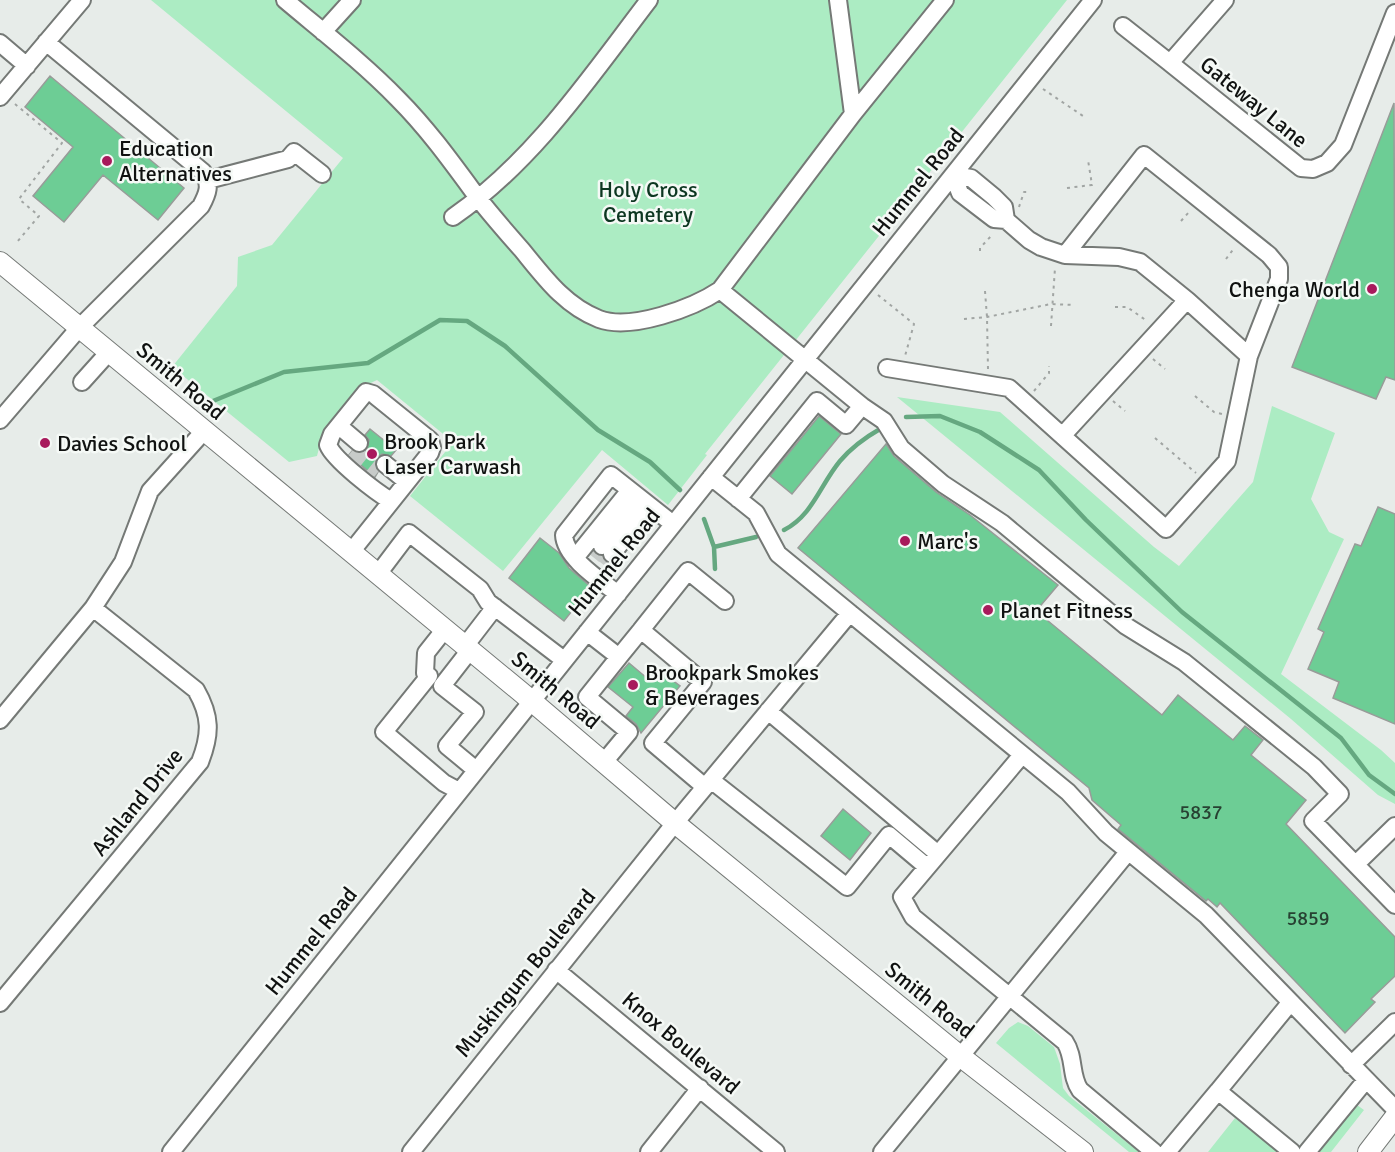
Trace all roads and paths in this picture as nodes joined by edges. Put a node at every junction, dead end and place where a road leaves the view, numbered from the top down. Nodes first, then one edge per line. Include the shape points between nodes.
1 (82, 0) edge
2 (285, 0) edge
3 (352, 0) edge
4 (649, 0) edge
5 (838, 0) edge
6 (945, 0) edge
7 (1093, 0) edge
8 (1225, 0) edge
9 (1395, 14) edge
10 (1123, 26) dead end
11 (323, 32) junction
12 (46, 42) junction
13 (0, 43) edge
14 (1170, 63) junction
15 (27, 66) junction
16 (1043, 89) dead end
17 (1, 95) edge
18 (853, 114) junction
19 (1083, 119) dead end
20 (1088, 159) dead end
21 (322, 174) dead end
22 (953, 175) junction
23 (208, 180) junction
24 (1067, 188) dead end
25 (1027, 192) dead end
26 (479, 199) junction
27 (1187, 214) dead end
28 (453, 217) dead end
29 (1006, 220) junction
30 (1181, 221) dead end
31 (17, 242) dead end
32 (1233, 250) dead end
33 (980, 251) dead end
34 (1065, 255) junction
35 (1226, 259) dead end
36 (0, 262) edge
37 (1053, 272) dead end
38 (720, 290) junction
39 (985, 291) dead end
40 (878, 295) dead end
41 (1187, 300) junction
42 (1052, 304) junction
43 (1075, 305) dead end
44 (1115, 307) dead end
45 (987, 317) junction
46 (1143, 318) dead end
47 (964, 319) dead end
48 (1051, 326) dead end
49 (79, 328) junction
50 (109, 352) junction
51 (906, 353) dead end
52 (1249, 356) junction
53 (805, 359) junction
54 (1156, 362) dead end
55 (988, 366) dead end
56 (1049, 366) dead end
57 (887, 368) dead end
58 (1165, 369) dead end
59 (82, 382) dead end
60 (1037, 387) dead end
61 (1195, 396) dead end
62 (1117, 405) dead end
63 (862, 406) junction
64 (1125, 411) dead end
65 (1219, 413) dead end
66 (0, 420) edge
67 (335, 430) junction
68 (204, 431) junction
69 (1063, 435) junction
70 (1155, 438) dead end
71 (356, 447) tunnel mouth
72 (382, 468) tunnel mouth
73 (711, 477) junction
74 (1208, 483) junction
75 (399, 490) junction
76 (640, 499) junction
77 (738, 499) junction
78 (673, 524) junction
79 (351, 552) junction
80 (594, 559) junction
81 (378, 574) junction
82 (618, 594) junction
83 (725, 601) dead end
84 (495, 607) junction
85 (93, 608) junction
86 (850, 613) junction
87 (445, 629) junction
88 (641, 630) junction
89 (587, 632) junction
90 (467, 648) junction
91 (619, 657) junction
92 (564, 660) junction
93 (435, 681) junction
94 (532, 701) junction
95 (768, 711) junction
96 (0, 720) edge
97 (1022, 755) junction
98 (604, 762) junction
99 (476, 770) junction
100 (708, 783) junction
101 (459, 791) junction
102 (675, 823) junction
103 (1395, 826) edge
104 (1128, 852) junction
105 (933, 861) junction
106 (1356, 864) junction
107 (1395, 905) edge
108 (556, 970) junction
109 (1008, 996) junction
110 (0, 1003) edge
111 (1290, 1003) junction
112 (1395, 1022) edge
113 (960, 1056) junction
114 (1351, 1065) junction
115 (1366, 1080) junction
116 (700, 1088) junction
117 (1218, 1091) junction
118 (1395, 1109) edge
119 (1395, 1117) edge
120 (1372, 1150) edge
121 (171, 1152) edge
122 (411, 1152) edge
123 (649, 1152) edge
124 (776, 1152) edge
125 (882, 1152) edge
126 (1083, 1152) edge
127 (1154, 1152) edge
128 (1167, 1152) edge
129 (1292, 1152) edge
130 (1307, 1152) edge

1 - 12 street
2 - 11 street
3 - 11 street
4 - 26 street via 544,136
5 - 18 street
6 - 18 street
7 - 22 street, Hummel Road
8 - 14 street, Gateway Lane
9 - 14 street, Gateway Lane via 1343,145 1327,163 1313,169 1301,168
10 - 14 street, Gateway Lane
11 - 26 street via 399,99
12 - 15 street
12 - 23 street
13 - 15 street
15 - 17 street
16 - 19 path
17 - 31 path via 62,143 19,199 39,216
18 - 38 street
20 - 24 path via 1093,186
21 - 23 street via 294,152 288,159
22 - 29 street via 971,178 994,197 1004,207
22 - 53 street, Hummel Road
23 - 49 street via 208,192 201,206
25 - 29 path
26 - 28 street
26 - 38 street via 547,282 578,308 601,320 662,316
27 - 30 path
29 - 33 path
29 - 34 street via 1029,240
32 - 35 path
34 - 41 street via 1130,259 1152,271
34 - 52 street via 1144,155 1279,267 1280,279
36 - 49 main road, Smith Road
37 - 42 path
38 - 53 street
39 - 45 path
40 - 51 path via 914,324
41 - 52 street
41 - 69 street
42 - 43 path
42 - 45 path
42 - 48 path
44 - 46 path via 1127,307
45 - 47 path
45 - 55 path
49 - 50 main road, Smith Road
49 - 66 street
50 - 59 street
50 - 68 main road, Smith Road
52 - 74 street via 1227,461
53 - 63 street
53 - 73 street, Hummel Road
54 - 58 path
56 - 60 path via 1049,373
57 - 69 street via 1009,388
61 - 65 path
62 - 64 path
63 - 77 street via 846,425 817,401
63 - 106 street via 884,421 901,448 943,484 1002,523 1126,626 1184,662 1314,767 1340,794 1313,821
67 - 71 street
67 - 75 street via 328,445 334,455 377,492
67 - 75 street via 366,392 430,440 430,453
68 - 79 main road, Smith Road
68 - 85 street via 150,491 123,562
69 - 74 street via 1166,529
70 - 74 path
72 - 75 street
73 - 77 street
73 - 78 street, Hummel Road
75 - 79 street
76 - 78 street
76 - 80 street
76 - 80 street
76 - 80 street via 610,475 564,535 564,543
77 - 86 street via 759,517 778,554
78 - 82 street, Hummel Road
79 - 81 main road, Smith Road
80 - 82 street
81 - 84 street via 409,533 480,589
81 - 87 main road, Smith Road
82 - 89 street, Hummel Road
83 - 88 street via 688,571
84 - 90 street
84 - 92 street
85 - 96 street
85 - 110 street, Ashland Drive via 196,690 204,704 208,743 200,762
86 - 95 street, Muskingum Boulevard
86 - 97 street
87 - 90 main road, Smith Road
87 - 93 street via 426,653 425,673
88 - 91 street
88 - 100 street via 703,682 653,743
89 - 91 street
89 - 92 street, Hummel Road
90 - 93 street
90 - 94 main road, Smith Road
91 - 98 street via 586,697 629,732
92 - 94 street, Hummel Road
93 - 99 street via 475,712 447,746
93 - 101 street via 384,732
94 - 98 main road, Smith Road
94 - 99 street, Hummel Road
95 - 100 street, Muskingum Boulevard
95 - 105 street
97 - 104 street via 1068,792
97 - 105 street
98 - 102 main road, Smith Road
99 - 101 street, Hummel Road
100 - 102 street, Muskingum Boulevard
100 - 105 street via 847,887 889,835
101 - 121 street, Hummel Road
102 - 108 street, Muskingum Boulevard
102 - 113 main road, Smith Road
103 - 106 street
104 - 109 street
104 - 111 street via 1206,915
105 - 109 street via 902,897 908,911
106 - 107 street
108 - 116 street, Knox Boulevard
108 - 122 street, Muskingum Boulevard
109 - 113 street
109 - 127 street via 1065,1042 1080,1090
111 - 114 street
111 - 117 street
112 - 114 street
113 - 125 street
113 - 126 main road, Smith Road
114 - 115 street
115 - 118 street
115 - 130 street
116 - 123 street
116 - 124 street, Knox Boulevard
117 - 128 street
117 - 129 street
119 - 120 main road

